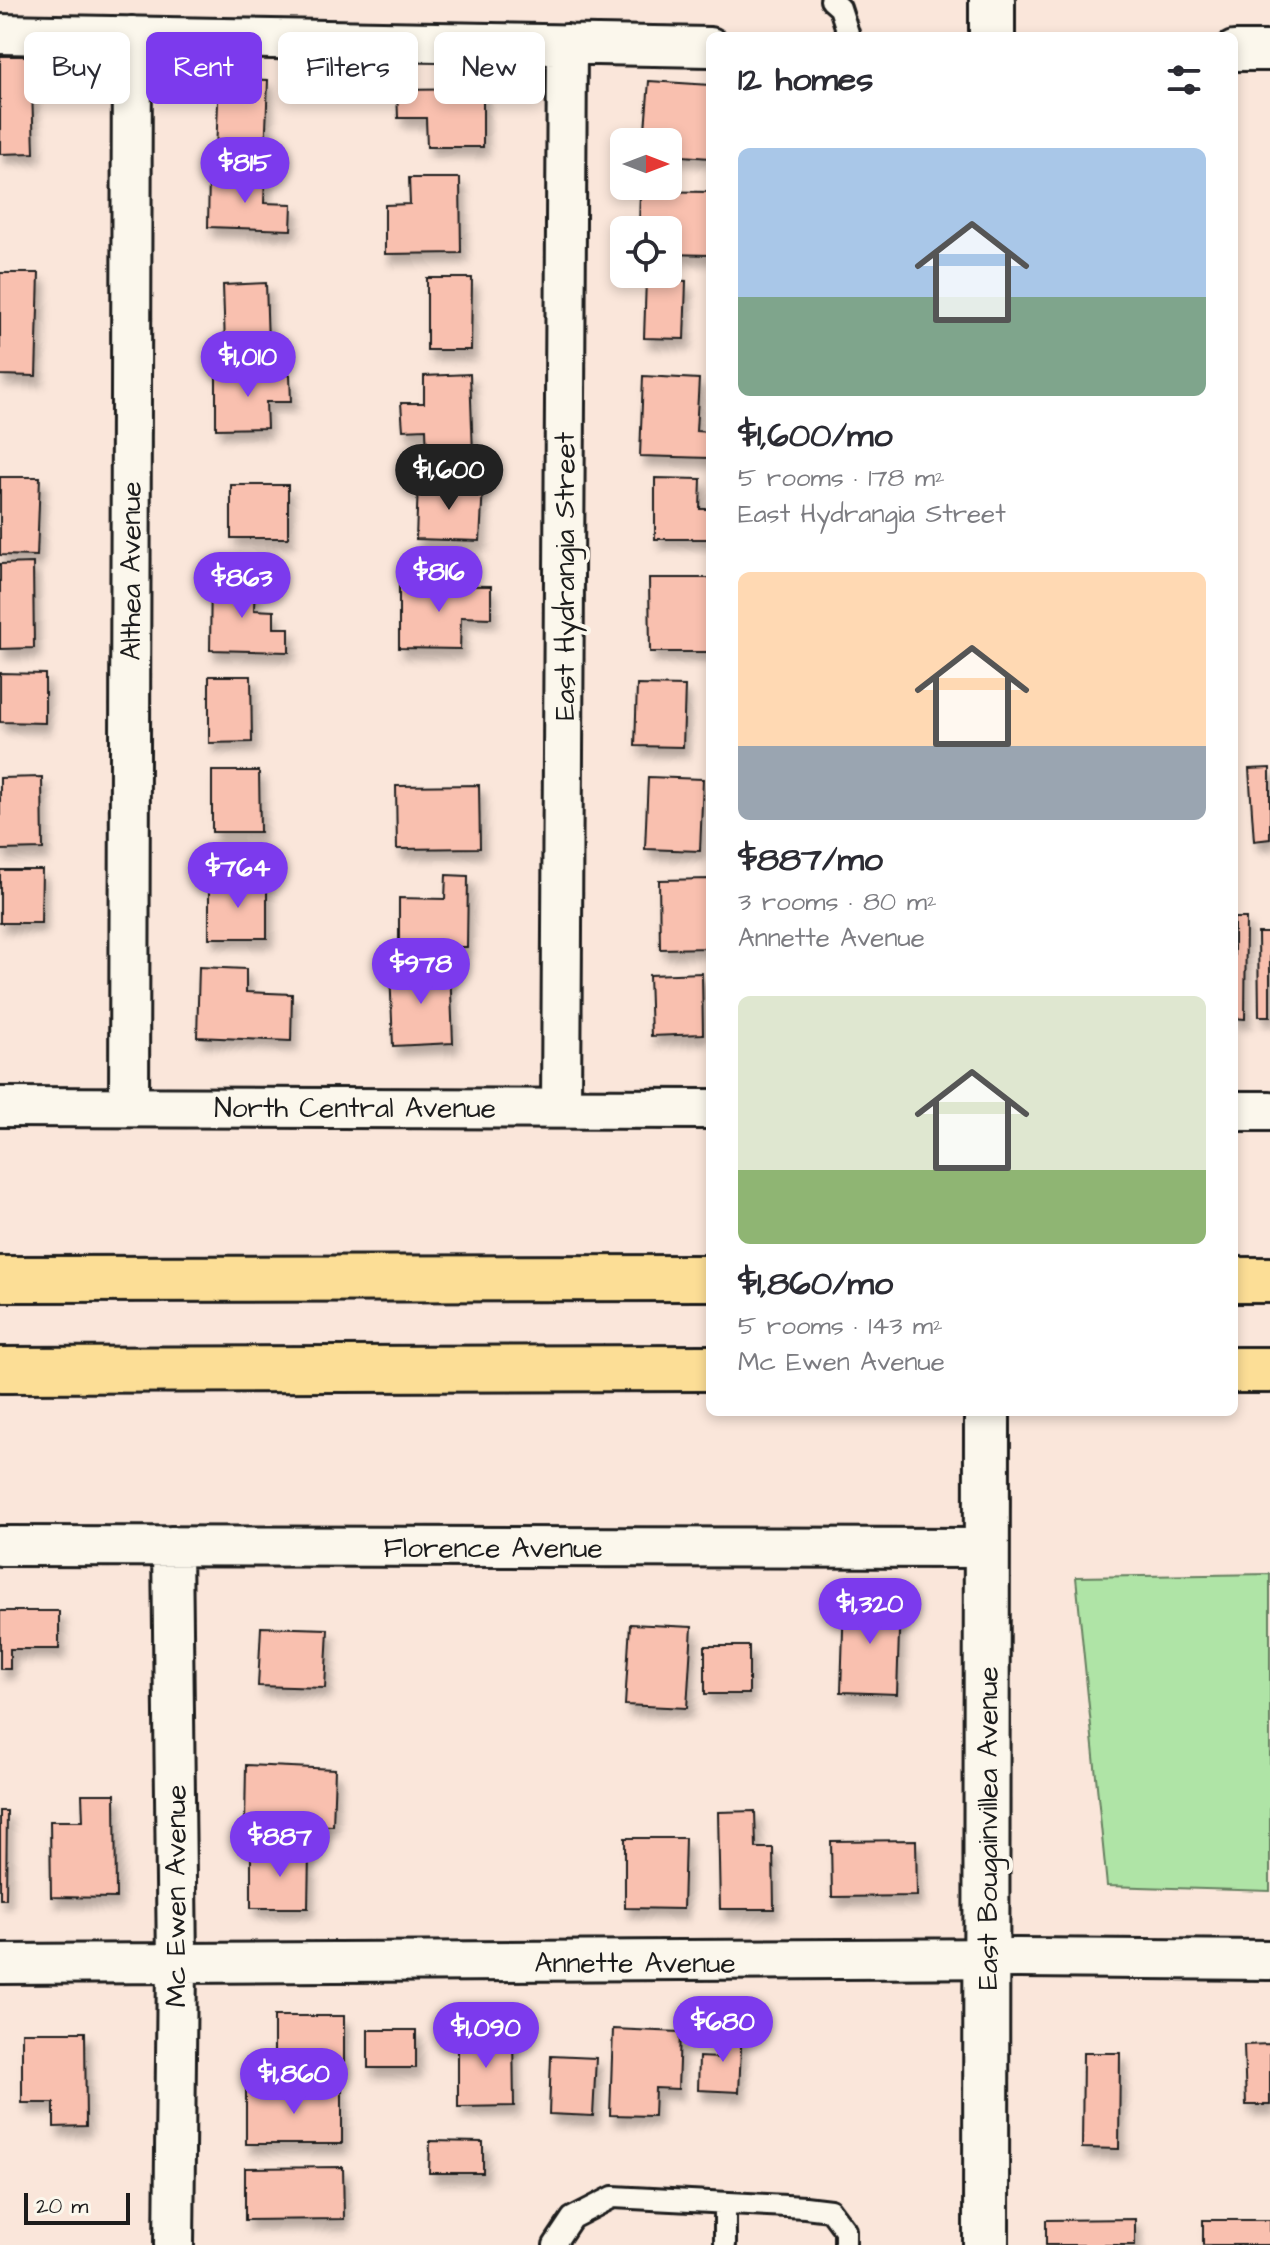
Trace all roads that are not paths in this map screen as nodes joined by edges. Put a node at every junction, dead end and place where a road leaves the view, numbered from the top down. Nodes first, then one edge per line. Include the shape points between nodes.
1 (992, 0) edge
2 (838, 3) edge
3 (848, 32) edge
4 (992, 32) edge
5 (0, 34) edge
6 (132, 36) junction
7 (567, 44) junction
8 (706, 47) edge
9 (1238, 51) edge
10 (1270, 51) edge
11 (129, 1106) junction
12 (0, 1107) edge
13 (561, 1107) junction
14 (706, 1109) edge
15 (1238, 1111) edge
16 (1270, 1111) edge
17 (706, 1278) edge
18 (0, 1279) edge
19 (1238, 1280) edge
20 (1270, 1280) edge
21 (706, 1368) edge
22 (0, 1370) edge
23 (1238, 1370) edge
24 (1270, 1370) edge
25 (987, 1416) edge
26 (0, 1546) edge
27 (172, 1546) junction
28 (986, 1548) junction
29 (988, 1958) junction
30 (1270, 1960) edge
31 (0, 1964) edge
32 (177, 1964) junction
33 (725, 2203) junction
34 (174, 2245) edge
35 (554, 2245) edge
36 (725, 2245) edge
37 (845, 2245) edge
38 (986, 2245) edge

1 - 4 street
2 - 3 lane
5 - 6 street
6 - 7 street
6 - 11 street, Althea Avenue
7 - 8 street
7 - 13 street, East Hydrangia Street
9 - 10 street
11 - 12 street, North Central Avenue
11 - 13 street, North Central Avenue
13 - 14 street, North Central Avenue
15 - 16 street
17 - 18 highway
19 - 20 highway
21 - 22 highway
23 - 24 highway
25 - 28 street, East Bougainvillea Avenue
26 - 27 street, Florence Avenue
27 - 28 street, Florence Avenue
27 - 32 street, Mc Ewen Avenue
28 - 29 street, East Bougainvillea Avenue
29 - 30 street, Annette Avenue
29 - 32 street, Annette Avenue
29 - 38 street, East Bougainvillea Avenue
31 - 32 street, Annette Avenue
32 - 34 street, Mc Ewen Avenue
33 - 35 lane via 613,2197 572,2218
33 - 36 lane
33 - 37 lane via 830,2210 845,2230

